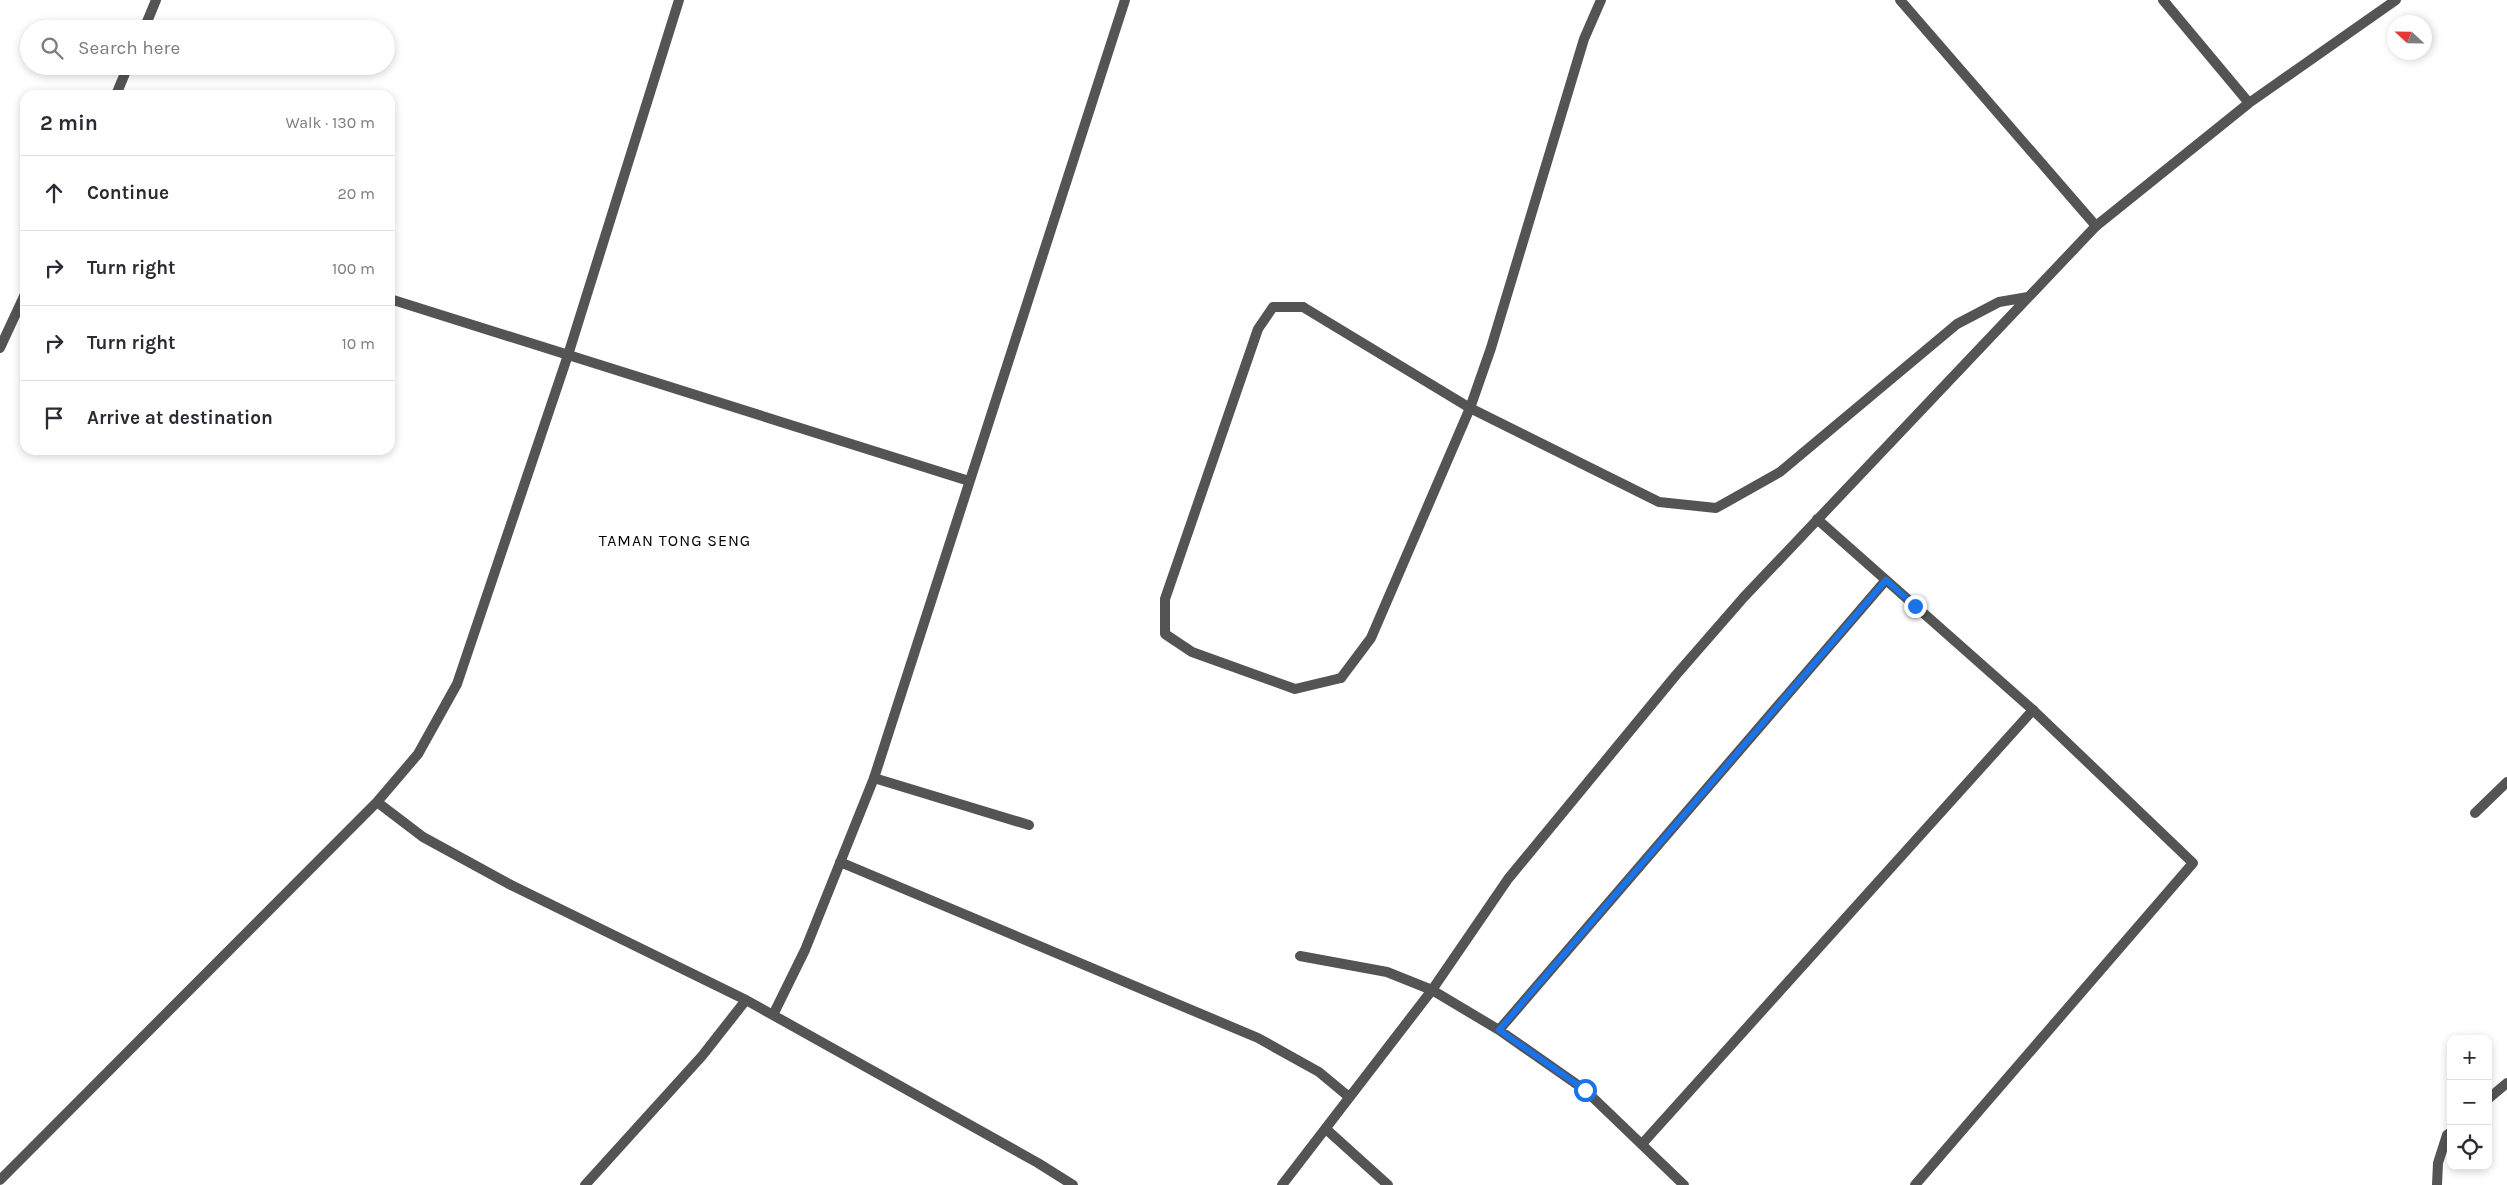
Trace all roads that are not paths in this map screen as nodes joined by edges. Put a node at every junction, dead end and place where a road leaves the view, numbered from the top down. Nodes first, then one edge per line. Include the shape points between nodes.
1 (156, 0) edge
2 (679, 0) edge
3 (1125, 0) edge
4 (1601, 0) edge
5 (1900, 0) edge
6 (2163, 0) edge
7 (2396, 0) edge
8 (148, 20) edge
9 (124, 75) edge
10 (118, 90) edge
11 (2249, 103) junction
12 (2096, 226) junction
13 (2028, 297) junction
14 (395, 301) edge
15 (20, 302) edge
16 (4, 328) edge
17 (0, 348) edge
18 (568, 355) junction
19 (1470, 408) junction
20 (969, 481) junction
21 (1817, 519) junction
22 (1886, 580) junction
23 (2033, 710) junction
24 (874, 778) junction
25 (2507, 782) edge
26 (377, 802) junction
27 (2475, 813) dead end
28 (1029, 824) dead end
29 (840, 862) junction
30 (1300, 956) dead end
31 (1432, 990) junction
32 (746, 1000) junction
33 (773, 1014) junction
34 (1499, 1030) junction
35 (2507, 1083) edge
36 (2492, 1096) edge
37 (1349, 1097) junction
38 (1326, 1129) junction
39 (2447, 1135) edge
40 (1642, 1144) junction
41 (0, 1180) edge
42 (585, 1185) edge
43 (1072, 1185) edge
44 (1282, 1185) edge
45 (1388, 1185) edge
46 (1684, 1185) edge
47 (1915, 1185) edge
48 (2437, 1185) edge

1 - 8 street
2 - 18 street
3 - 20 street
4 - 19 street via 1584,39
5 - 12 street
6 - 11 street
7 - 11 street
9 - 10 street
11 - 12 street
12 - 13 street
13 - 19 street via 1999,302 1958,324 1780,472 1716,508 1659,502
13 - 21 street
14 - 18 street
15 - 16 street
16 - 17 street
18 - 20 street
18 - 26 street via 457,684 418,754
19 - 19 street via 1303,307 1272,306 1258,329 1165,599 1165,634 1192,652 1295,689 1341,678 1371,638
20 - 24 street
21 - 22 street
21 - 31 street via 1682,668 1508,879
22 - 23 street
22 - 34 street
23 - 40 street
23 - 47 street via 2193,863
24 - 28 street
24 - 29 street
25 - 27 street
26 - 32 street via 423,837 511,885
26 - 41 street
29 - 33 street via 805,950
29 - 37 street via 1258,1038 1319,1072
30 - 31 street via 1387,972
31 - 34 street
31 - 37 street
32 - 33 street
32 - 42 street via 702,1056
33 - 43 street
34 - 40 street via 1585,1090
35 - 36 street
37 - 38 street
38 - 44 street
38 - 45 street
39 - 48 street via 2438,1163
40 - 46 street

